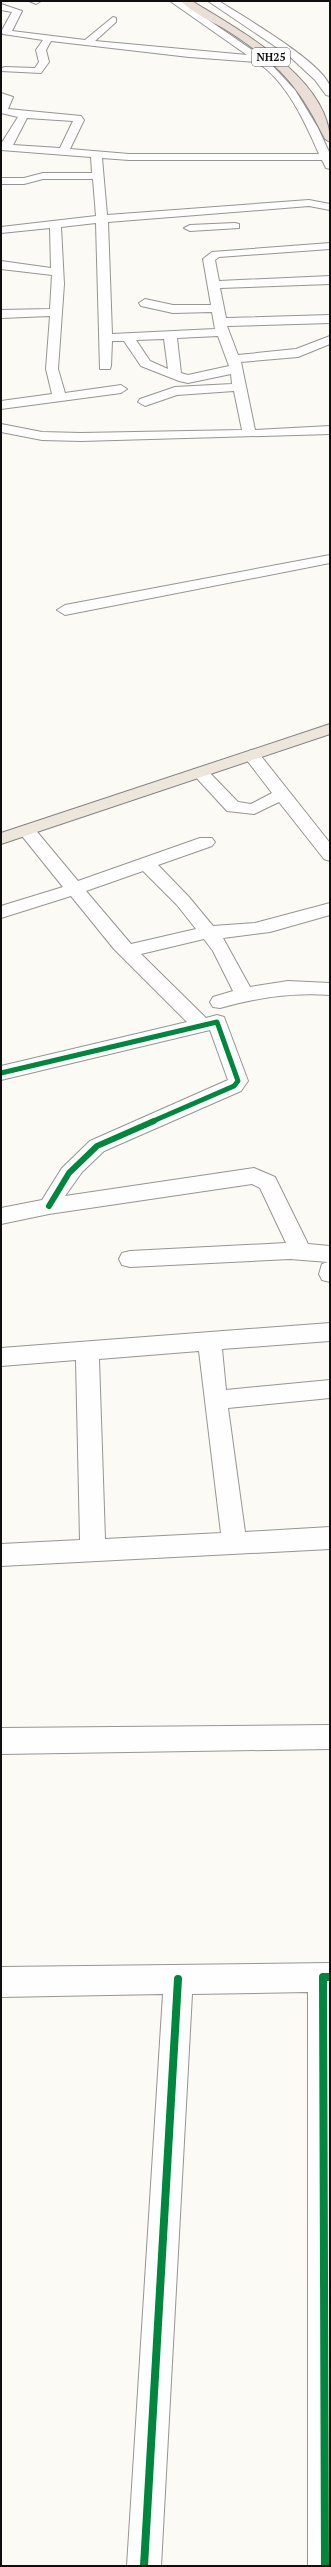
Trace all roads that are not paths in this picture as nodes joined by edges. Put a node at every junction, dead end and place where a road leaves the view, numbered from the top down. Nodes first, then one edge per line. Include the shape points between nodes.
1 (175, 1) edge
2 (186, 1) edge
3 (199, 1) edge
4 (213, 1) edge
5 (1, 7) edge
6 (1, 17) edge
7 (15, 18) junction
8 (113, 20) dead end
9 (3, 34) edge
10 (49, 38) junction
11 (89, 42) junction
12 (259, 59) junction
13 (3, 68) edge
14 (329, 90) edge
15 (5, 97) edge
16 (24, 114) junction
17 (330, 117) edge
18 (330, 139) edge
19 (4, 148) edge
20 (63, 152) junction
21 (96, 155) junction
22 (328, 161) edge
23 (98, 176) junction
24 (1, 181) edge
25 (330, 207) edge
26 (232, 210) junction
27 (102, 219) junction
28 (54, 224) junction
29 (235, 226) junction
30 (190, 228) dead end
31 (1, 230) edge
32 (330, 246) edge
33 (242, 252) junction
34 (1, 265) edge
35 (57, 272) junction
36 (330, 280) edge
37 (214, 285) junction
38 (146, 303) dead end
39 (218, 308) junction
40 (55, 312) junction
41 (1, 314) edge
42 (330, 319) edge
43 (221, 327) junction
44 (170, 335) junction
45 (128, 337) junction
46 (106, 338) junction
47 (330, 340) edge
48 (235, 364) junction
49 (105, 366) dead end
50 (175, 374) junction
51 (239, 387) junction
52 (121, 389) dead end
53 (59, 396) junction
54 (145, 402) dead end
55 (1, 405) edge
56 (1, 428) edge
57 (330, 430) edge
58 (249, 434) junction
59 (330, 559) edge
60 (65, 610) dead end
61 (330, 717) edge
62 (330, 729) edge
63 (251, 755) junction
64 (200, 773) junction
65 (282, 794) junction
66 (1, 828) edge
67 (27, 830) junction
68 (324, 838) edge
69 (1, 839) edge
70 (206, 842) dead end
71 (330, 855) edge
72 (146, 864) junction
73 (75, 890) junction
74 (330, 908) edge
75 (1, 912) edge
76 (208, 932) junction
77 (128, 951) junction
78 (330, 989) edge
79 (244, 994) junction
80 (220, 1002) dead end
81 (200, 1025) junction
82 (1, 1073) edge
83 (49, 1206) junction
84 (1, 1216) edge
85 (301, 1251) junction
86 (330, 1254) edge
87 (130, 1259) dead end
88 (330, 1270) edge
89 (330, 1274) edge
90 (330, 1332) edge
91 (210, 1342) junction
92 (87, 1349) junction
93 (1, 1357) edge
94 (330, 1389) edge
95 (215, 1400) junction
96 (330, 1538) edge
97 (234, 1542) junction
98 (93, 1550) junction
99 (1, 1555) edge
100 (330, 1737) edge
101 (1, 1741) edge
102 (327, 1977) edge
103 (178, 1979) junction
104 (1, 1982) edge
105 (327, 2289) edge
106 (328, 2492) edge
107 (144, 2566) edge
108 (325, 2566) edge

1 - 12 street
2 - 18 highway, NH25 via 251,43 288,72 305,92
3 - 17 highway, NH25 via 302,72
4 - 14 street via 298,57 318,75
5 - 7 street via 15,9
6 - 7 street
7 - 9 street
8 - 11 street
9 - 10 street
10 - 11 street
10 - 13 street via 41,50 44,62 38,71
11 - 12 street
12 - 22 street via 287,86 313,128
13 - 15 street via 14,85
15 - 16 street via 4,111
16 - 19 street
16 - 20 street via 77,118 79,120
19 - 20 street
20 - 21 street
21 - 22 street
21 - 23 street
23 - 24 street via 43,176 24,181
23 - 27 street
25 - 26 street via 309,203
26 - 27 street
26 - 29 street
27 - 28 street
27 - 46 street
28 - 31 street
28 - 35 street
29 - 30 street
29 - 33 street
32 - 33 street
33 - 37 street via 210,256
34 - 35 street
35 - 40 street
36 - 37 street
37 - 39 street
38 - 39 street via 173,309
39 - 43 street
40 - 41 street
40 - 53 street via 52,369
42 - 43 street
43 - 44 street
43 - 48 street
44 - 45 street
44 - 50 street
45 - 46 street
45 - 50 street via 142,364
46 - 49 street
47 - 48 street via 298,353
48 - 50 street via 187,379
48 - 51 street
51 - 54 street via 175,391
51 - 58 street
52 - 53 street
53 - 55 street via 27,404
56 - 58 street via 42,436 81,437
57 - 58 street
59 - 60 street
61 - 66 main road
62 - 63 main road
63 - 64 main road
63 - 65 street
64 - 65 street via 233,807 254,809
64 - 67 main road
65 - 68 street
67 - 69 main road
67 - 73 street
68 - 71 street
70 - 72 street
72 - 73 street
72 - 76 street via 183,901
73 - 75 street
73 - 77 street
74 - 76 street via 263,928 237,932
76 - 77 street
76 - 79 street via 221,949
77 - 81 street
78 - 79 street via 285,987
79 - 80 street
81 - 82 street
81 - 83 street via 217,1022 238,1081 234,1086 97,1146 64,1177
83 - 84 street
83 - 85 street via 254,1176 268,1183
85 - 86 street
85 - 87 street
88 - 89 street
90 - 91 street
91 - 92 street
91 - 95 street
92 - 93 street
92 - 98 street
94 - 95 street
95 - 97 street
96 - 97 street
97 - 98 street
98 - 99 street
100 - 101 street
102 - 103 street
102 - 105 street
103 - 104 street
103 - 107 street
105 - 106 street
106 - 108 street

